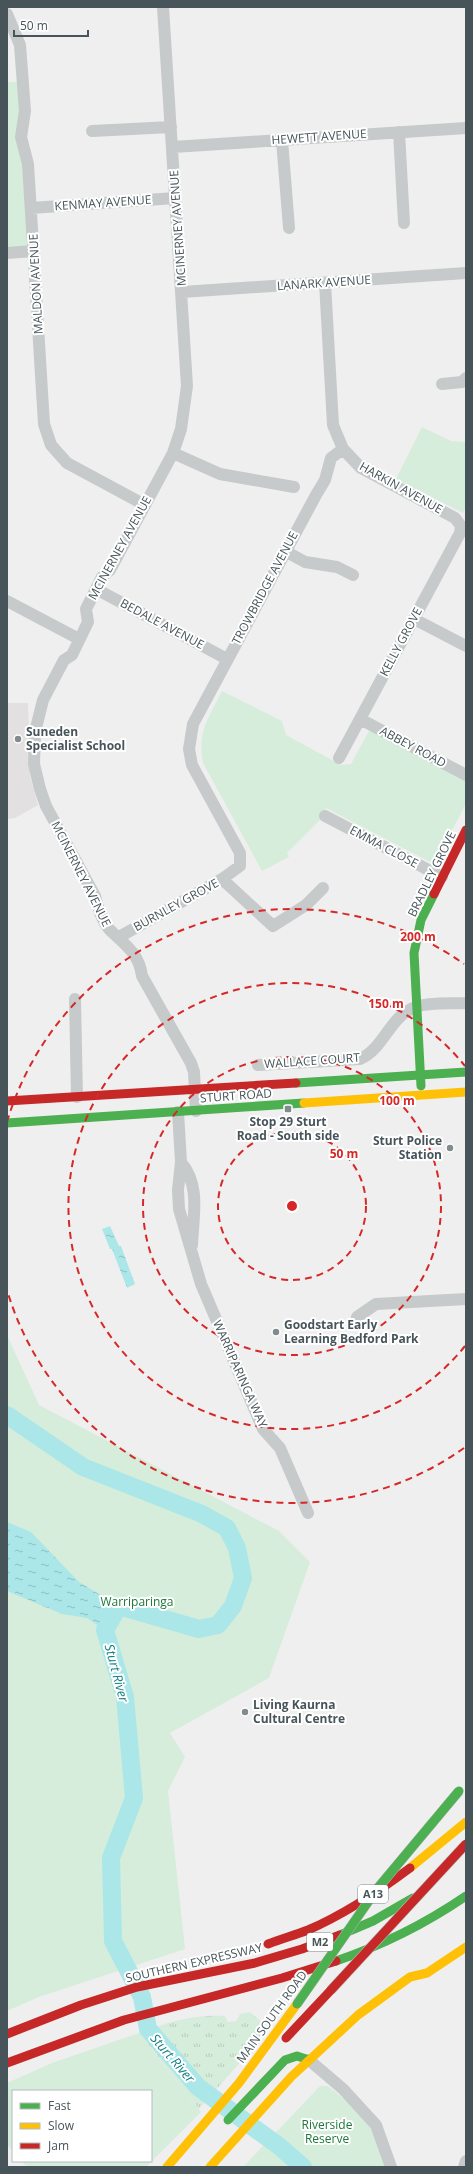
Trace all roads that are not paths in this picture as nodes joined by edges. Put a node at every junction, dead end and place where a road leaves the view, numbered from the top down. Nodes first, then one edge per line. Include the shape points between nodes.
1 (163, 7) edge
2 (7, 14) edge
3 (171, 126) junction
4 (466, 128) edge
5 (92, 131) dead end
6 (399, 132) junction
7 (282, 140) junction
8 (173, 147) junction
9 (175, 198) junction
10 (31, 208) junction
11 (404, 223) dead end
12 (289, 228) dead end
13 (34, 251) junction
14 (7, 253) edge
15 (466, 273) edge
16 (466, 278) edge
17 (325, 283) junction
18 (182, 292) junction
19 (466, 378) edge
20 (442, 384) dead end
21 (343, 448) junction
22 (173, 453) junction
23 (294, 487) dead end
24 (144, 505) junction
25 (461, 526) joint
26 (285, 552) junction
27 (353, 575) dead end
28 (96, 589) junction
29 (7, 601) edge
30 (414, 619) junction
31 (79, 639) junction
32 (466, 646) edge
33 (228, 659) junction
34 (360, 719) junction
35 (339, 758) dead end
36 (466, 775) edge
37 (326, 816) dead end
38 (466, 830) edge
39 (442, 877) junction
40 (222, 879) junction
41 (322, 888) dead end
42 (119, 937) junction
43 (75, 999) dead end
44 (466, 1003) edge
45 (417, 1006) junction
46 (258, 1065) dead end
47 (466, 1072) edge
48 (420, 1074) junction
49 (195, 1090) junction
50 (466, 1092) edge
51 (421, 1095) junction
52 (77, 1097) junction
53 (7, 1101) edge
54 (196, 1111) junction
55 (178, 1112) junction
56 (7, 1123) edge
57 (181, 1162) junction
58 (191, 1252) junction
59 (466, 1299) edge
60 (357, 1317) dead end
61 (308, 1513) dead end
62 (466, 1783) edge
63 (458, 1815) dead end
64 (466, 1822) edge
65 (466, 1844) edge
66 (458, 1867) dead end
67 (466, 1896) edge
68 (438, 1925) dead end
69 (395, 1940) junction
70 (456, 1942) dead end
71 (466, 1947) edge
72 (224, 1959) dead end
73 (410, 1977) junction
74 (157, 1982) junction
75 (7, 2034) edge
76 (309, 2060) junction
77 (7, 2063) edge
78 (239, 2083) junction
79 (221, 2127) dead end
80 (466, 2161) edge
81 (167, 2167) edge
82 (210, 2167) edge
83 (391, 2167) edge
84 (464, 2167) edge

1 - 3 street, MCINERNEY AVENUE
2 - 10 street, MALDON AVENUE via 20,45 24,111 21,137 28,164
3 - 5 street
3 - 8 street, MCINERNEY AVENUE
4 - 6 street, HEWETT AVENUE
6 - 7 street, HEWETT AVENUE
6 - 11 street
7 - 8 street, HEWETT AVENUE
7 - 12 street
8 - 9 street, MCINERNEY AVENUE
9 - 10 street, KENMAY AVENUE
9 - 18 street, MCINERNEY AVENUE
10 - 13 street, MALDON AVENUE
13 - 14 street
13 - 24 street, MALDON AVENUE via 44,424 51,445 67,463
15 - 16 street
15 - 17 street, LANARK AVENUE
17 - 18 street, LANARK AVENUE
17 - 21 street via 334,425
18 - 22 street, MCINERNEY AVENUE via 187,386 181,429
19 - 20 street via 462,382
21 - 25 street, HARKIN AVENUE via 361,468 455,518
21 - 26 street, TROWBRIDGE AVENUE via 331,458 325,480
22 - 23 street via 220,474
22 - 24 street, MCINERNEY AVENUE
24 - 28 street, MCINERNEY AVENUE via 110,570 102,576
25 - 30 street, KELLY GROVE via 460,533
26 - 27 street via 305,562 337,567
26 - 33 street, TROWBRIDGE AVENUE
28 - 31 street, MCINERNEY AVENUE via 86,609 88,622
28 - 33 street, BEDALE AVENUE
29 - 31 street
30 - 32 street
30 - 34 street, KELLY GROVE
31 - 42 street, MCINERNEY AVENUE via 72,655 64,660 43,700 35,732 34,764 46,806 95,896 98,909 110,930
33 - 40 street, TROWBRIDGE AVENUE via 198,712 190,736 189,749 195,771 240,853 240,866
34 - 35 street, KELLY GROVE
34 - 36 street, ABBEY ROAD
37 - 39 street, EMMA CLOSE
38 - 39 main road, BRADLEY GROVE
39 - 45 main road, BRADLEY GROVE via 421,920 414,953
40 - 41 street, BURNLEY GROVE via 273,926 306,905
40 - 42 street, BURNLEY GROVE
42 - 49 street, MCINERNEY AVENUE via 129,946 141,968 142,976 191,1063
43 - 52 street
44 - 45 street
45 - 46 street, WALLACE COURT via 402,1015 368,1056 360,1059
45 - 48 main road, BRADLEY GROVE
47 - 48 main road, STURT ROAD
48 - 49 main road, STURT ROAD
48 - 51 main road, BRADLEY GROVE
49 - 52 main road, STURT ROAD
49 - 54 street, MCINERNEY AVENUE
50 - 51 main road, STURT ROAD
51 - 54 main road, STURT ROAD
52 - 53 main road, STURT ROAD
54 - 55 main road, STURT ROAD
55 - 56 main road, STURT ROAD
55 - 57 street, WARRIPARINGA WAY
57 - 58 street, WARRIPARINGA WAY via 178,1182 179,1209
57 - 58 street, WARRIPARINGA WAY via 190,1177 195,1198
58 - 61 street, WARRIPARINGA WAY via 201,1284 263,1429 280,1448
59 - 60 street via 376,1304
62 - 78 main road, MAIN SOUTH ROAD / A13, bridge via 377,1889
63 - 64 main road via 413,1858 375,1887 261,1946 308,1930 349,1908 423,1859
65 - 78 main road, bridge via 331,1990
66 - 74 main road, SOUTHERN EXPRESSWAY / M2 via 404,1903 330,1939 236,1968
67 - 69 main road, M2
68 - 69 main road via 419,1934
69 - 77 main road, M2 via 306,1972 162,2008 64,2040
70 - 73 main road via 420,1966
71 - 73 main road via 427,1973
72 - 74 main road
73 - 76 main road via 358,2015
74 - 75 main road, SOUTHERN EXPRESSWAY / M2 via 86,2003
76 - 79 main road via 297,2056 285,2060
76 - 82 main road
76 - 83 street via 343,2089 376,2125
78 - 81 main road, MAIN SOUTH ROAD / A13
80 - 84 street

